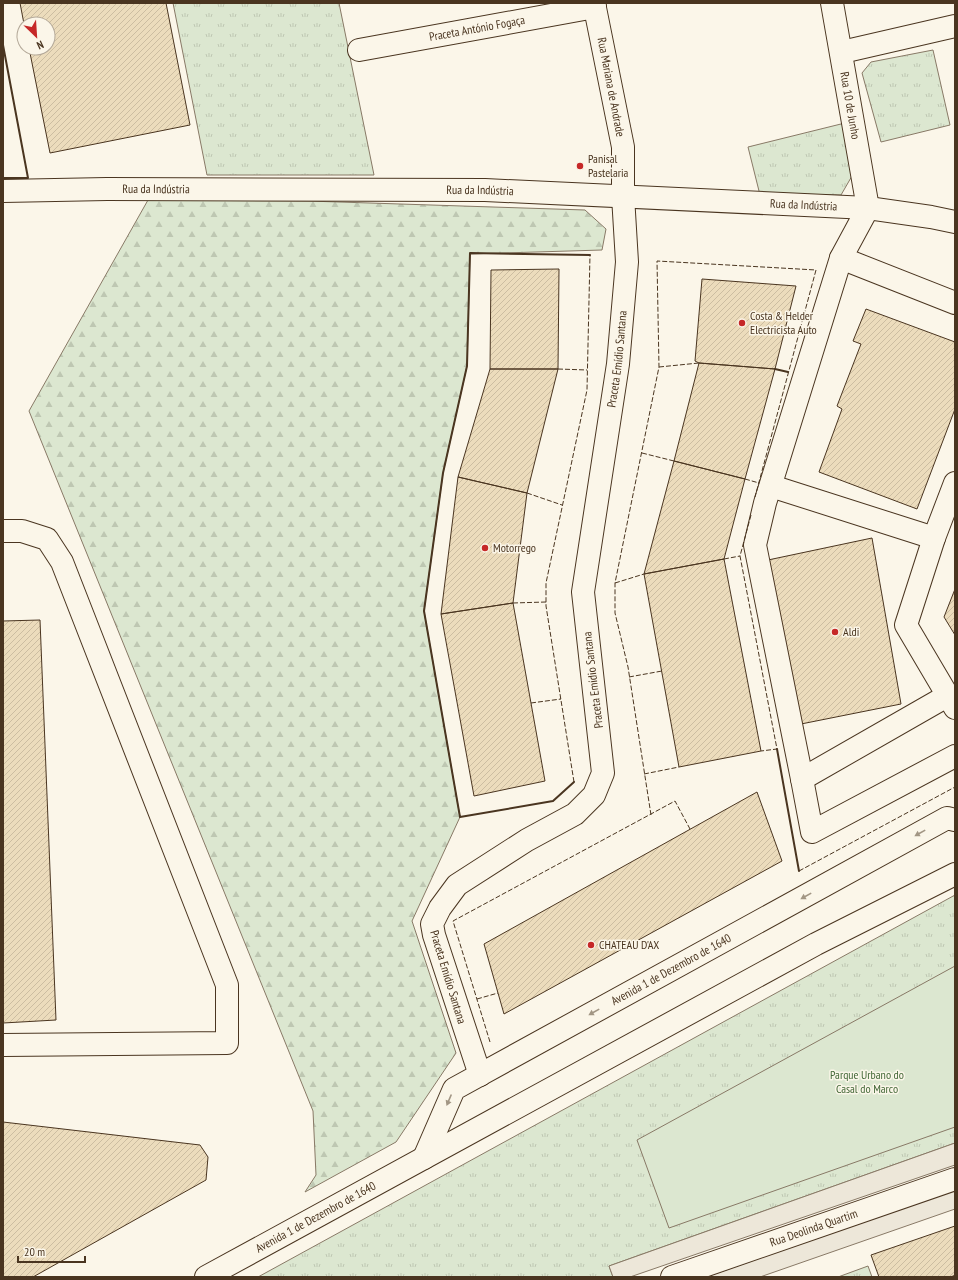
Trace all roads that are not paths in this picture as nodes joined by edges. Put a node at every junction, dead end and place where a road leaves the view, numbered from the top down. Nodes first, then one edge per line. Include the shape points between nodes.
1 (832, 3) edge
2 (594, 5) edge
3 (955, 26) edge
4 (359, 50) dead end
5 (842, 52) junction
6 (3, 191) edge
7 (623, 196) junction
8 (868, 208) junction
9 (955, 222) edge
10 (841, 258) junction
11 (955, 302) edge
12 (955, 483) edge
13 (771, 486) junction
14 (3, 531) edge
15 (934, 538) junction
16 (951, 702) edge
17 (955, 756) edge
18 (802, 779) junction
19 (955, 820) edge
20 (955, 859) edge
21 (955, 874) edge
22 (816, 944) junction
23 (3, 1046) edge
24 (480, 1075) junction
25 (424, 1158) junction
26 (955, 1179) edge
27 (206, 1277) edge
28 (672, 1277) edge

1 - 5 street, Rua 10 de Junho
2 - 4 street, Praceta António Fogaça
2 - 7 street, Rua Mariana de Andrade via 623,147
3 - 5 street
5 - 8 street, Rua 10 de Junho
6 - 7 street, Rua da Indústria via 485,190
7 - 8 street, Rua da Indústria
7 - 24 street, Praceta Emídio Santana via 627,262 618,364 582,592 603,773 594,795 575,814 527,840 457,885 432,924
8 - 9 street, Rua da Indústria via 931,216
8 - 10 street
10 - 11 street
10 - 13 street
12 - 15 street
13 - 15 street
13 - 18 street via 755,545
14 - 23 street via 22,531 47,539 62,562 227,985 227,1043
15 - 16 street via 906,625
16 - 18 street
17 - 18 street via 812,832
19 -> 24 street, Avenida 1 de Dezembro de 1640 via 947,818
20 - 22 street, Avenida 1 de Dezembro de 1640
21 - 22 street, Avenida 1 de Dezembro de 1640
22 - 25 street, Avenida 1 de Dezembro de 1640
24 -> 25 street, Avenida 1 de Dezembro de 1640 via 454,1089
25 - 27 street, Avenida 1 de Dezembro de 1640
26 - 28 street, Rua Deolinda Quartim

